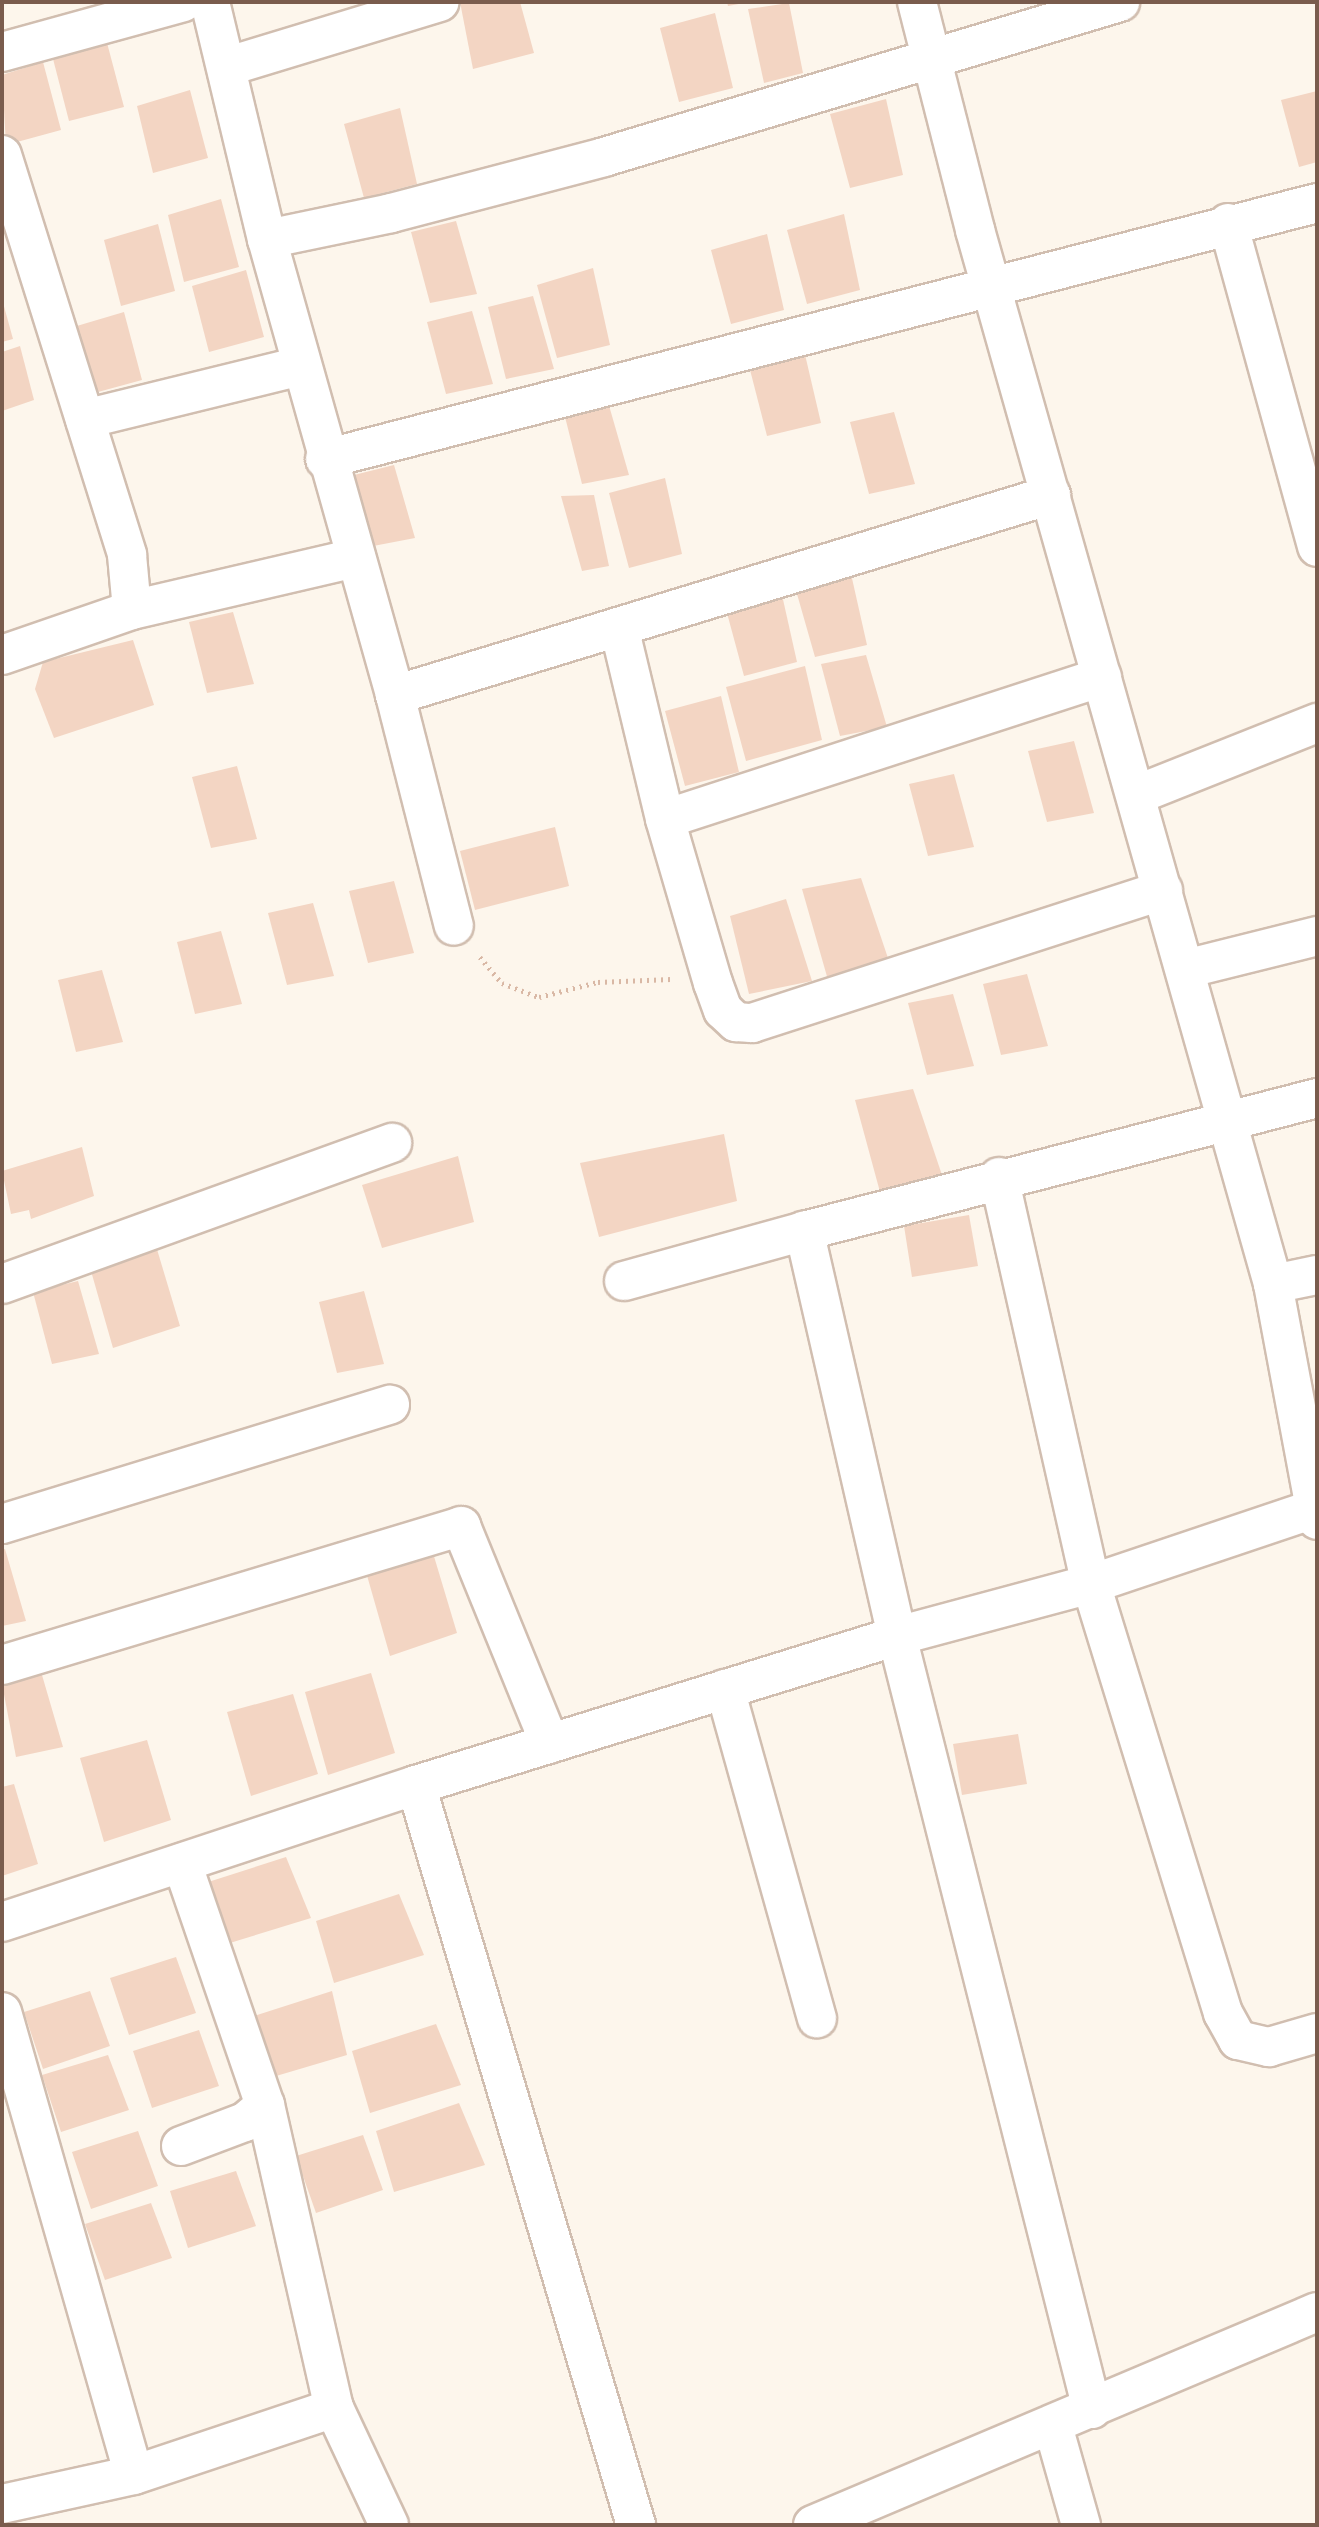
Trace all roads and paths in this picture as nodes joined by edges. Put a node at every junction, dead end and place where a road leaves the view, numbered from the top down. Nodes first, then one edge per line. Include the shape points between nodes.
1 (183, 2) edge
2 (210, 2) edge
3 (439, 2) edge
4 (917, 2) edge
5 (1120, 2) edge
6 (2, 52) edge
7 (931, 57) junction
8 (229, 66) junction
9 (2, 155) edge
10 (1317, 203) edge
11 (1228, 223) junction
12 (267, 239) junction
13 (992, 288) junction
14 (301, 366) junction
15 (85, 419) junction
16 (325, 459) junction
17 (1051, 495) junction
18 (1317, 547) edge
19 (356, 558) junction
20 (132, 610) junction
21 (620, 627) junction
22 (2, 655) edge
23 (1102, 677) junction
24 (395, 695) junction
25 (1317, 723) edge
26 (1136, 795) junction
27 (665, 818) junction
28 (1163, 891) junction
29 (454, 926) joint
30 (1317, 936) edge
31 (1185, 969) junction
32 (713, 983) junction
33 (1317, 1098) edge
34 (1228, 1122) junction
35 (392, 1143) dead end
36 (999, 1177) junction
37 (804, 1231) junction
38 (1317, 1275) edge
39 (624, 1281) dead end
40 (2, 1284) edge
41 (1273, 1284) junction
42 (390, 1405) dead end
43 (1316, 1512) edge
44 (2, 1524) edge
45 (1091, 1584) junction
46 (897, 1636) junction
47 (2, 1665) edge
48 (724, 1689) junction
49 (550, 1744) junction
50 (416, 1785) junction
51 (181, 1863) junction
52 (2, 1922) edge
53 (2, 2012) edge
54 (817, 2018) dead end
55 (1317, 2033) edge
56 (7, 2052) edge
57 (265, 2105) junction
58 (181, 2146) dead end
59 (1317, 2312) edge
60 (334, 2408) junction
61 (1092, 2409) junction
62 (1053, 2426) junction
63 (134, 2475) junction
64 (2, 2504) edge
65 (389, 2525) edge
66 (636, 2525) edge
67 (813, 2525) edge
68 (1081, 2525) edge

1 - 6 street
2 - 8 street
3 - 8 street
4 - 7 street
5 - 7 street
7 - 12 street via 604,157 391,213
7 - 13 street
8 - 12 street
9 - 15 street
10 - 11 street
11 - 13 street
11 - 18 street
12 - 14 street
13 - 16 street
13 - 17 street
14 - 15 street
14 - 16 street
15 - 20 street via 127,555
16 - 19 street
17 - 21 street
17 - 23 street
19 - 20 street
19 - 24 street
20 - 22 street
21 - 24 street
21 - 27 street
23 - 26 street
23 - 27 street
24 - 29 street
25 - 26 street
26 - 28 street
27 - 32 street
28 - 31 street
28 - 32 street via 752,1023 736,1022 723,1010
29 - 32 path via 502,983 539,997 598,982 639,978
30 - 31 street
31 - 34 street
33 - 34 street
34 - 36 street
34 - 41 street
35 - 40 street
36 - 37 street via 882,1214
36 - 45 street
37 - 39 street
37 - 46 street
38 - 41 street
41 - 43 street
42 - 44 street
43 - 45 street
45 - 46 street
45 - 55 street via 1223,2013 1238,2040 1269,2047
46 - 48 street
46 - 61 street
47 - 49 street via 461,1527
48 - 49 street
48 - 54 street
49 - 50 street
50 - 51 street
50 - 66 street
51 - 52 street
51 - 57 street
53 - 56 street
56 - 63 street
57 - 58 street via 245,2122
57 - 60 street
59 - 61 street
60 - 63 street
60 - 65 street
61 - 62 street
62 - 67 street
62 - 68 street
63 - 64 street

